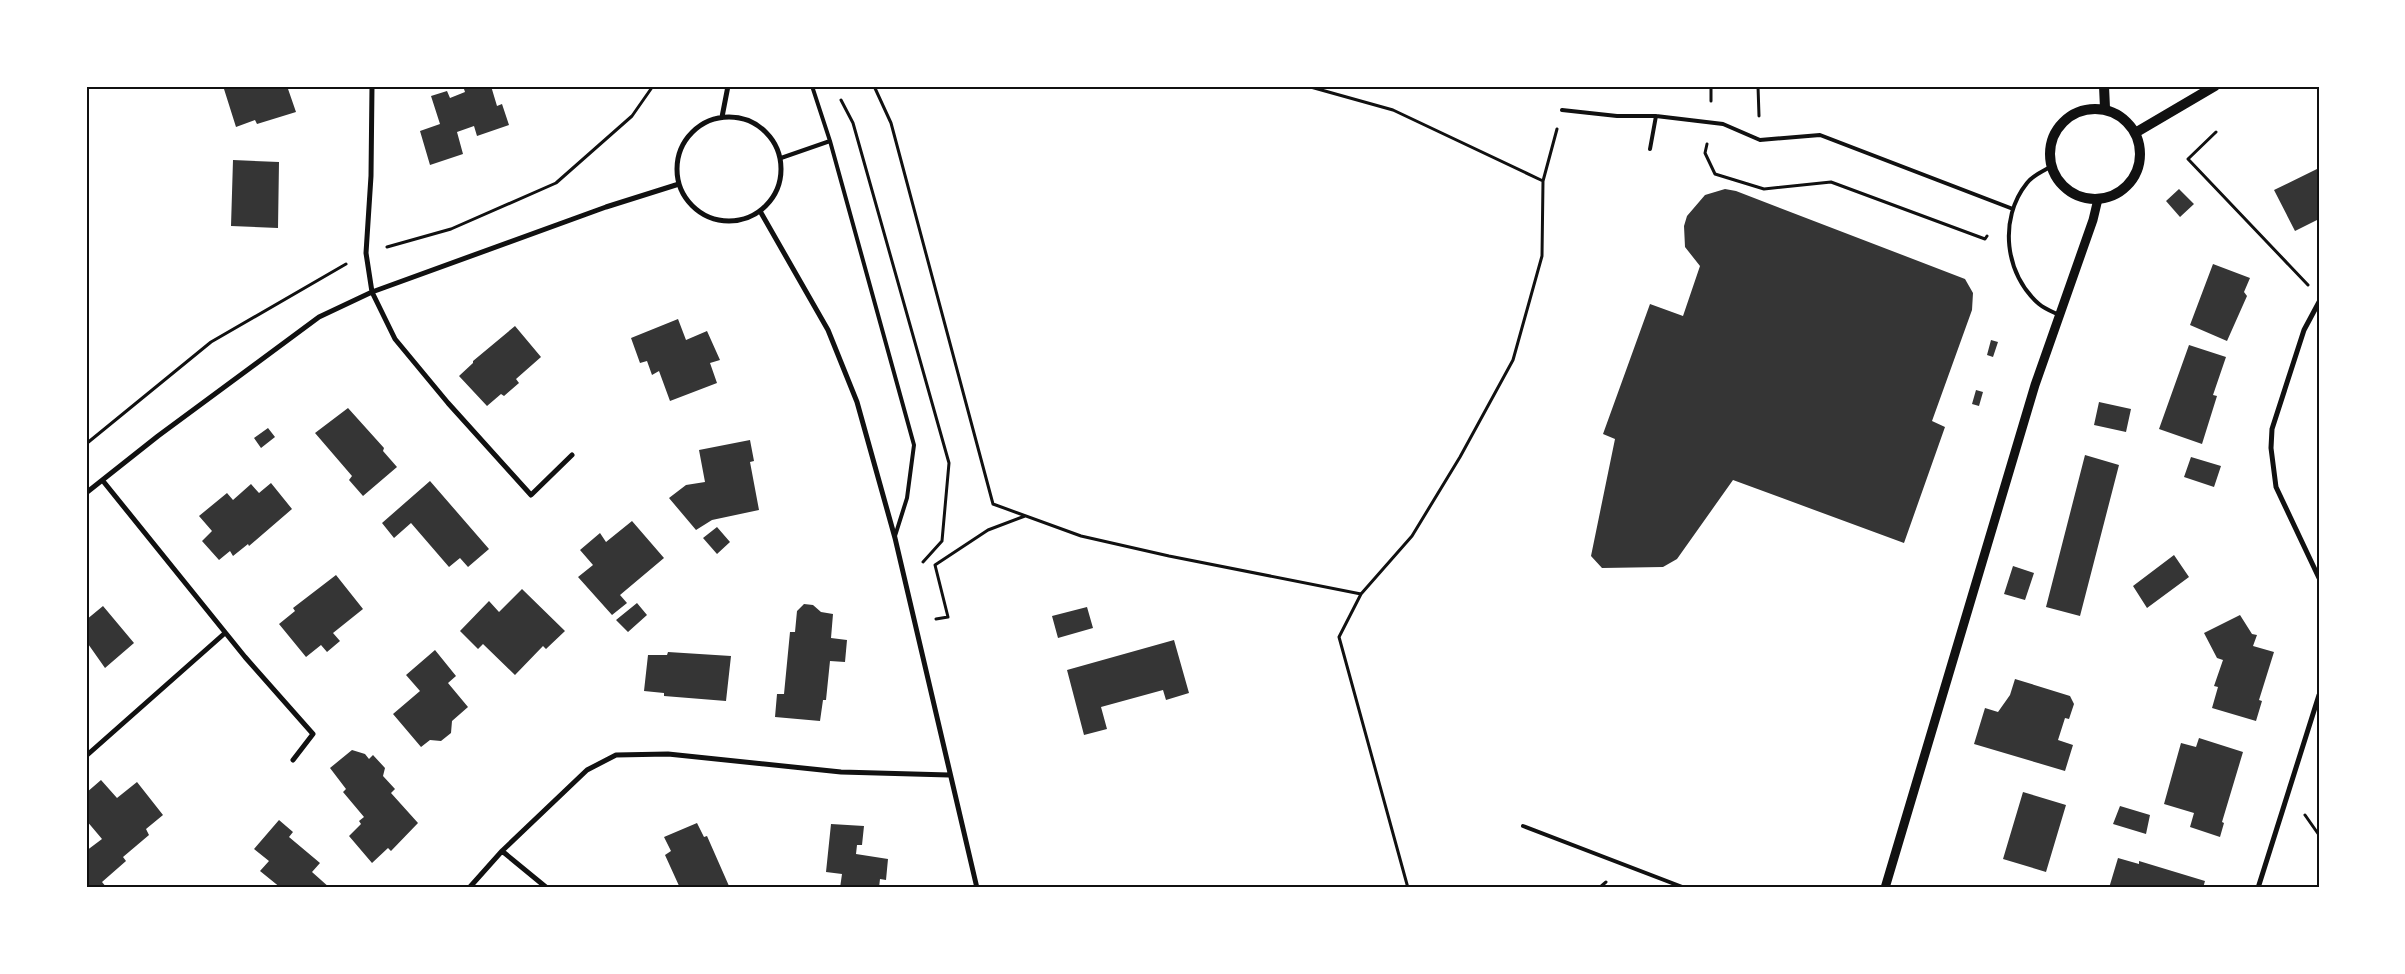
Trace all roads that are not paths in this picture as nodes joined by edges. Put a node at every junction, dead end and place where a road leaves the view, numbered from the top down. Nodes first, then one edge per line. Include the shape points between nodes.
1 (372, 86) edge
2 (728, 86) edge
3 (812, 86) edge
4 (2104, 86) edge
5 (2216, 86) edge
6 (2104, 108) junction
7 (1562, 110) dead end
8 (1656, 116) junction
9 (722, 117) junction
10 (2135, 133) junction
11 (830, 141) junction
12 (1650, 149) dead end
13 (781, 158) junction
14 (2052, 166) junction
15 (679, 184) junction
16 (2098, 199) junction
17 (2013, 209) junction
18 (760, 211) junction
19 (372, 292) junction
20 (2319, 302) edge
21 (2060, 315) junction
22 (572, 455) dead end
23 (103, 481) junction
24 (86, 493) edge
25 (895, 538) junction
26 (2319, 578) edge
27 (225, 633) junction
28 (2319, 695) edge
29 (86, 756) edge
30 (293, 760) dead end
31 (949, 775) junction
32 (1523, 826) dead end
33 (502, 851) junction
34 (469, 888) edge
35 (547, 888) edge
36 (977, 888) edge
37 (1685, 888) edge
38 (1885, 888) edge
39 (2258, 888) edge

1 - 19 street via 372,176 366,253
2 - 9 street
3 - 11 lane
4 - 6 main road
5 - 10 main road
6 - 10 main road via 2130,122
6 - 14 main road via 2076,111 2055,131 2049,160
7 - 8 lane
8 - 12 lane
8 - 17 lane via 1723,124 1760,140 1820,135
9 - 13 street via 745,119 766,131
9 - 15 street via 707,121 685,141 679,154
10 - 16 main road via 2142,149 2136,177 2115,197
11 - 13 lane
11 - 25 lane via 914,445 908,498
13 - 18 street via 778,187
14 - 16 main road via 2061,186 2086,200
14 - 17 lane via 2027,183
15 - 18 street via 698,211 713,218 729,221
15 - 19 street via 606,207
16 - 21 street
17 - 21 lane via 2008,247 2018,279 2040,305
18 - 25 street via 828,330 857,402
19 - 22 street via 395,340 531,495
19 - 23 street via 319,317 158,436
20 - 26 street via 2302,339 2272,429 2271,448 2276,487
21 - 38 street via 2035,385
23 - 24 street
23 - 27 street
25 - 31 street
27 - 29 street
27 - 30 street via 313,734
28 - 39 street
31 - 33 street via 841,772 668,754 616,755 587,770
31 - 36 street
32 - 37 lane
33 - 34 street
33 - 35 street

